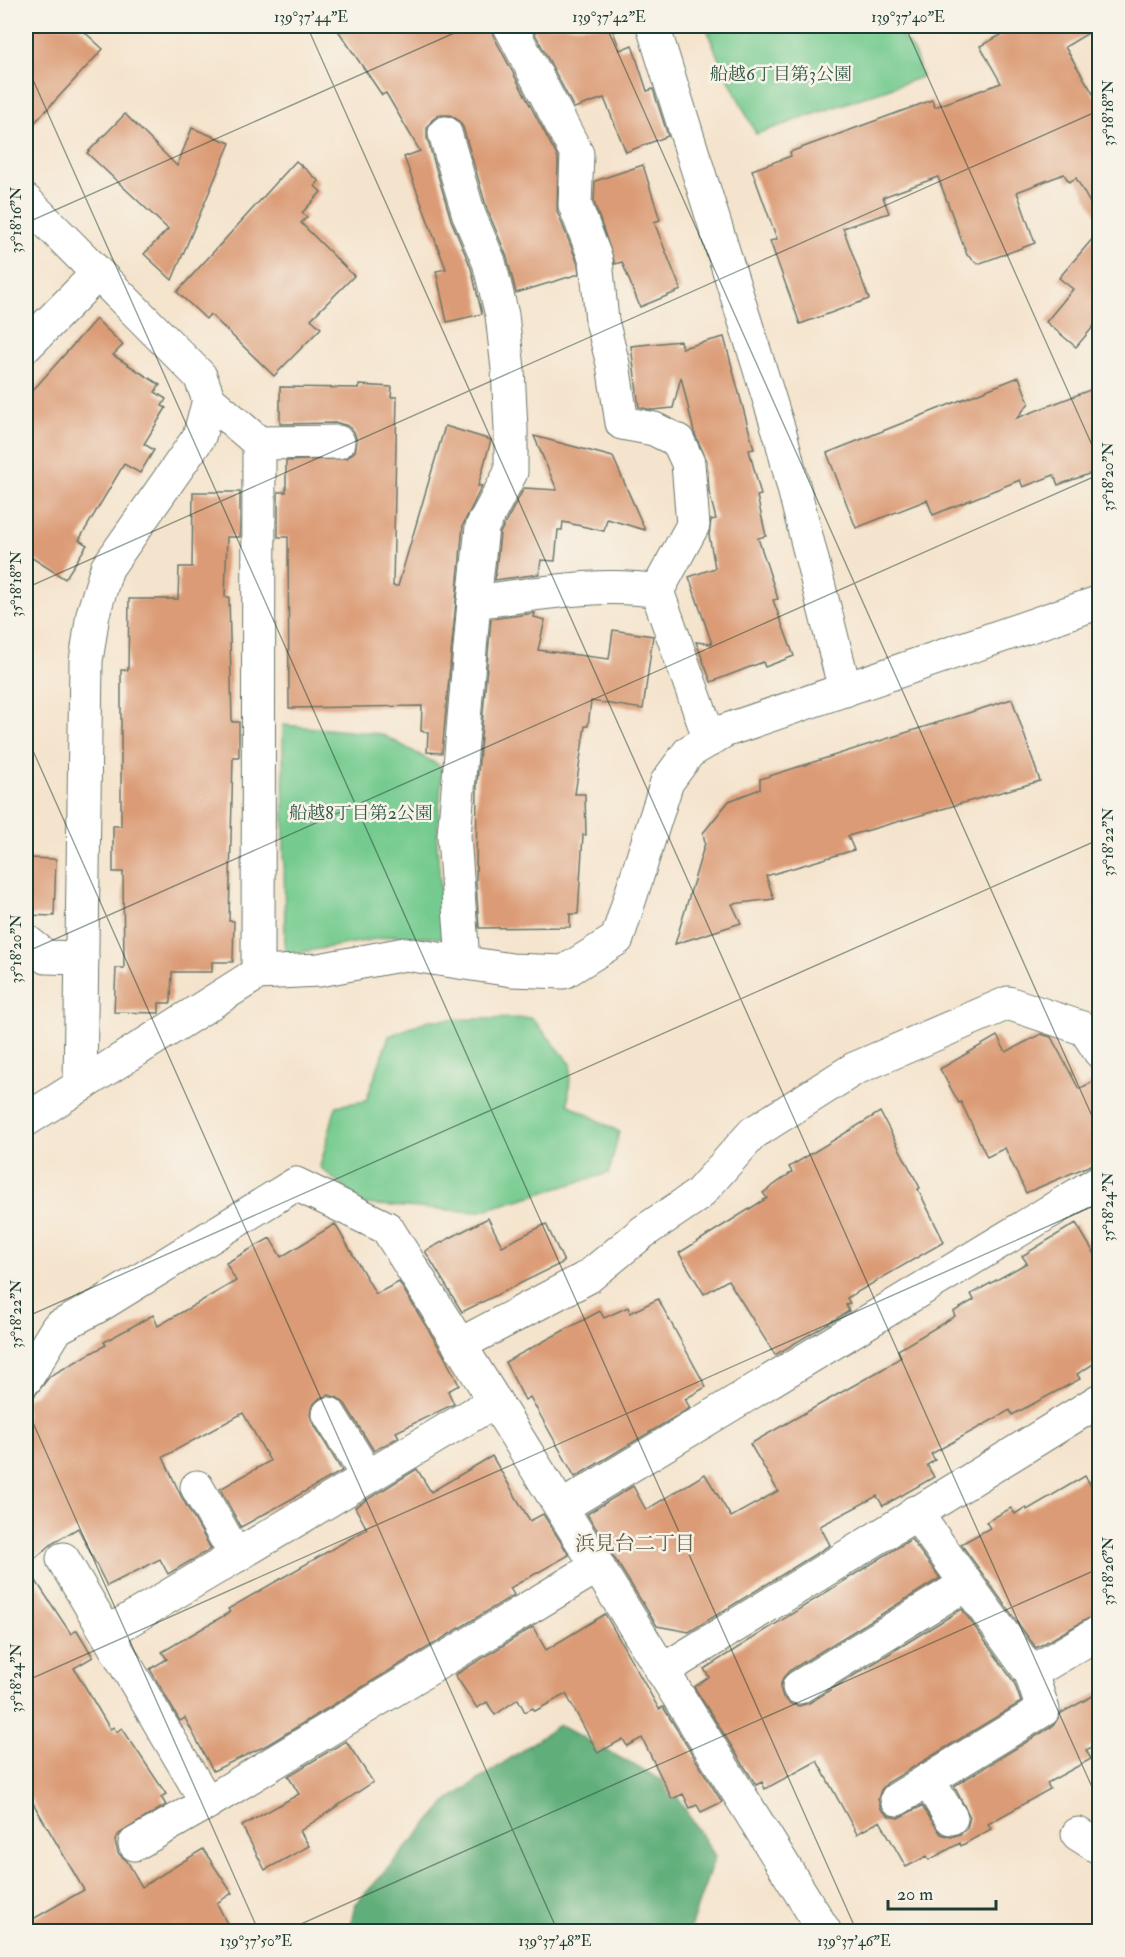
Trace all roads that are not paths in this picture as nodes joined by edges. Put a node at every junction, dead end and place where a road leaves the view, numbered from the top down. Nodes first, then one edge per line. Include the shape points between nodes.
1 (510, 26) edge
2 (653, 26) edge
3 (445, 133) dead end
4 (26, 201) edge
5 (98, 274) junction
6 (26, 346) edge
7 (209, 400) junction
8 (338, 442) dead end
9 (259, 443) junction
10 (657, 591) junction
11 (474, 602) junction
12 (1100, 602) edge
13 (845, 690) junction
14 (710, 740) junction
15 (26, 941) edge
16 (82, 958) junction
17 (463, 962) junction
18 (258, 973) junction
19 (1100, 1052) edge
20 (80, 1086) junction
21 (26, 1120) edge
22 (1100, 1181) edge
23 (459, 1345) junction
24 (26, 1379) edge
25 (1100, 1400) edge
26 (495, 1401) junction
27 (329, 1414) dead end
28 (368, 1477) junction
29 (197, 1487) dead end
30 (562, 1507) junction
31 (915, 1512) junction
32 (236, 1556) junction
33 (63, 1559) dead end
34 (598, 1566) junction
35 (966, 1584) junction
36 (1100, 1632) edge
37 (107, 1633) junction
38 (662, 1671) junction
39 (1030, 1673) junction
40 (799, 1687) dead end
41 (928, 1780) junction
42 (897, 1799) dead end
43 (207, 1803) junction
44 (951, 1818) dead end
45 (135, 1844) dead end
46 (825, 1932) edge

1 - 10 street via 577,154 575,205 596,260 602,321 622,423 654,429 678,441 688,463 693,525
2 - 13 street via 781,437
3 - 11 street via 469,215 489,262 502,315 508,369 511,472 482,527
4 - 5 street
5 - 6 street
5 - 7 street via 200,376
7 - 9 street
7 - 16 street via 199,437 107,568 93,614 86,661
8 - 9 street
9 - 18 street
10 - 11 street via 568,591
10 - 14 street
11 - 17 street via 454,836
12 - 13 street
13 - 14 street via 724,731
14 - 17 street via 689,752 667,782 617,939 564,972 512,970
15 - 16 street via 46,957
16 - 20 street
17 - 18 street via 405,954 319,970
18 - 20 street
19 - 23 street via 1085,1029 1008,1003 854,1069 753,1133 698,1195 643,1232 588,1277
20 - 21 street
22 - 30 street
23 - 24 street via 387,1228 296,1184 57,1328
23 - 26 street
25 - 31 street
26 - 28 street
26 - 30 street
27 - 28 street
28 - 32 street
29 - 32 street
30 - 34 street
31 - 35 street
31 - 38 street
32 - 37 street
33 - 37 street
34 - 38 street
34 - 43 street
35 - 39 street
35 - 40 street
36 - 39 street
37 - 43 street
38 - 46 street
39 - 41 street via 1043,1710
41 - 42 street
41 - 44 street
43 - 45 street

